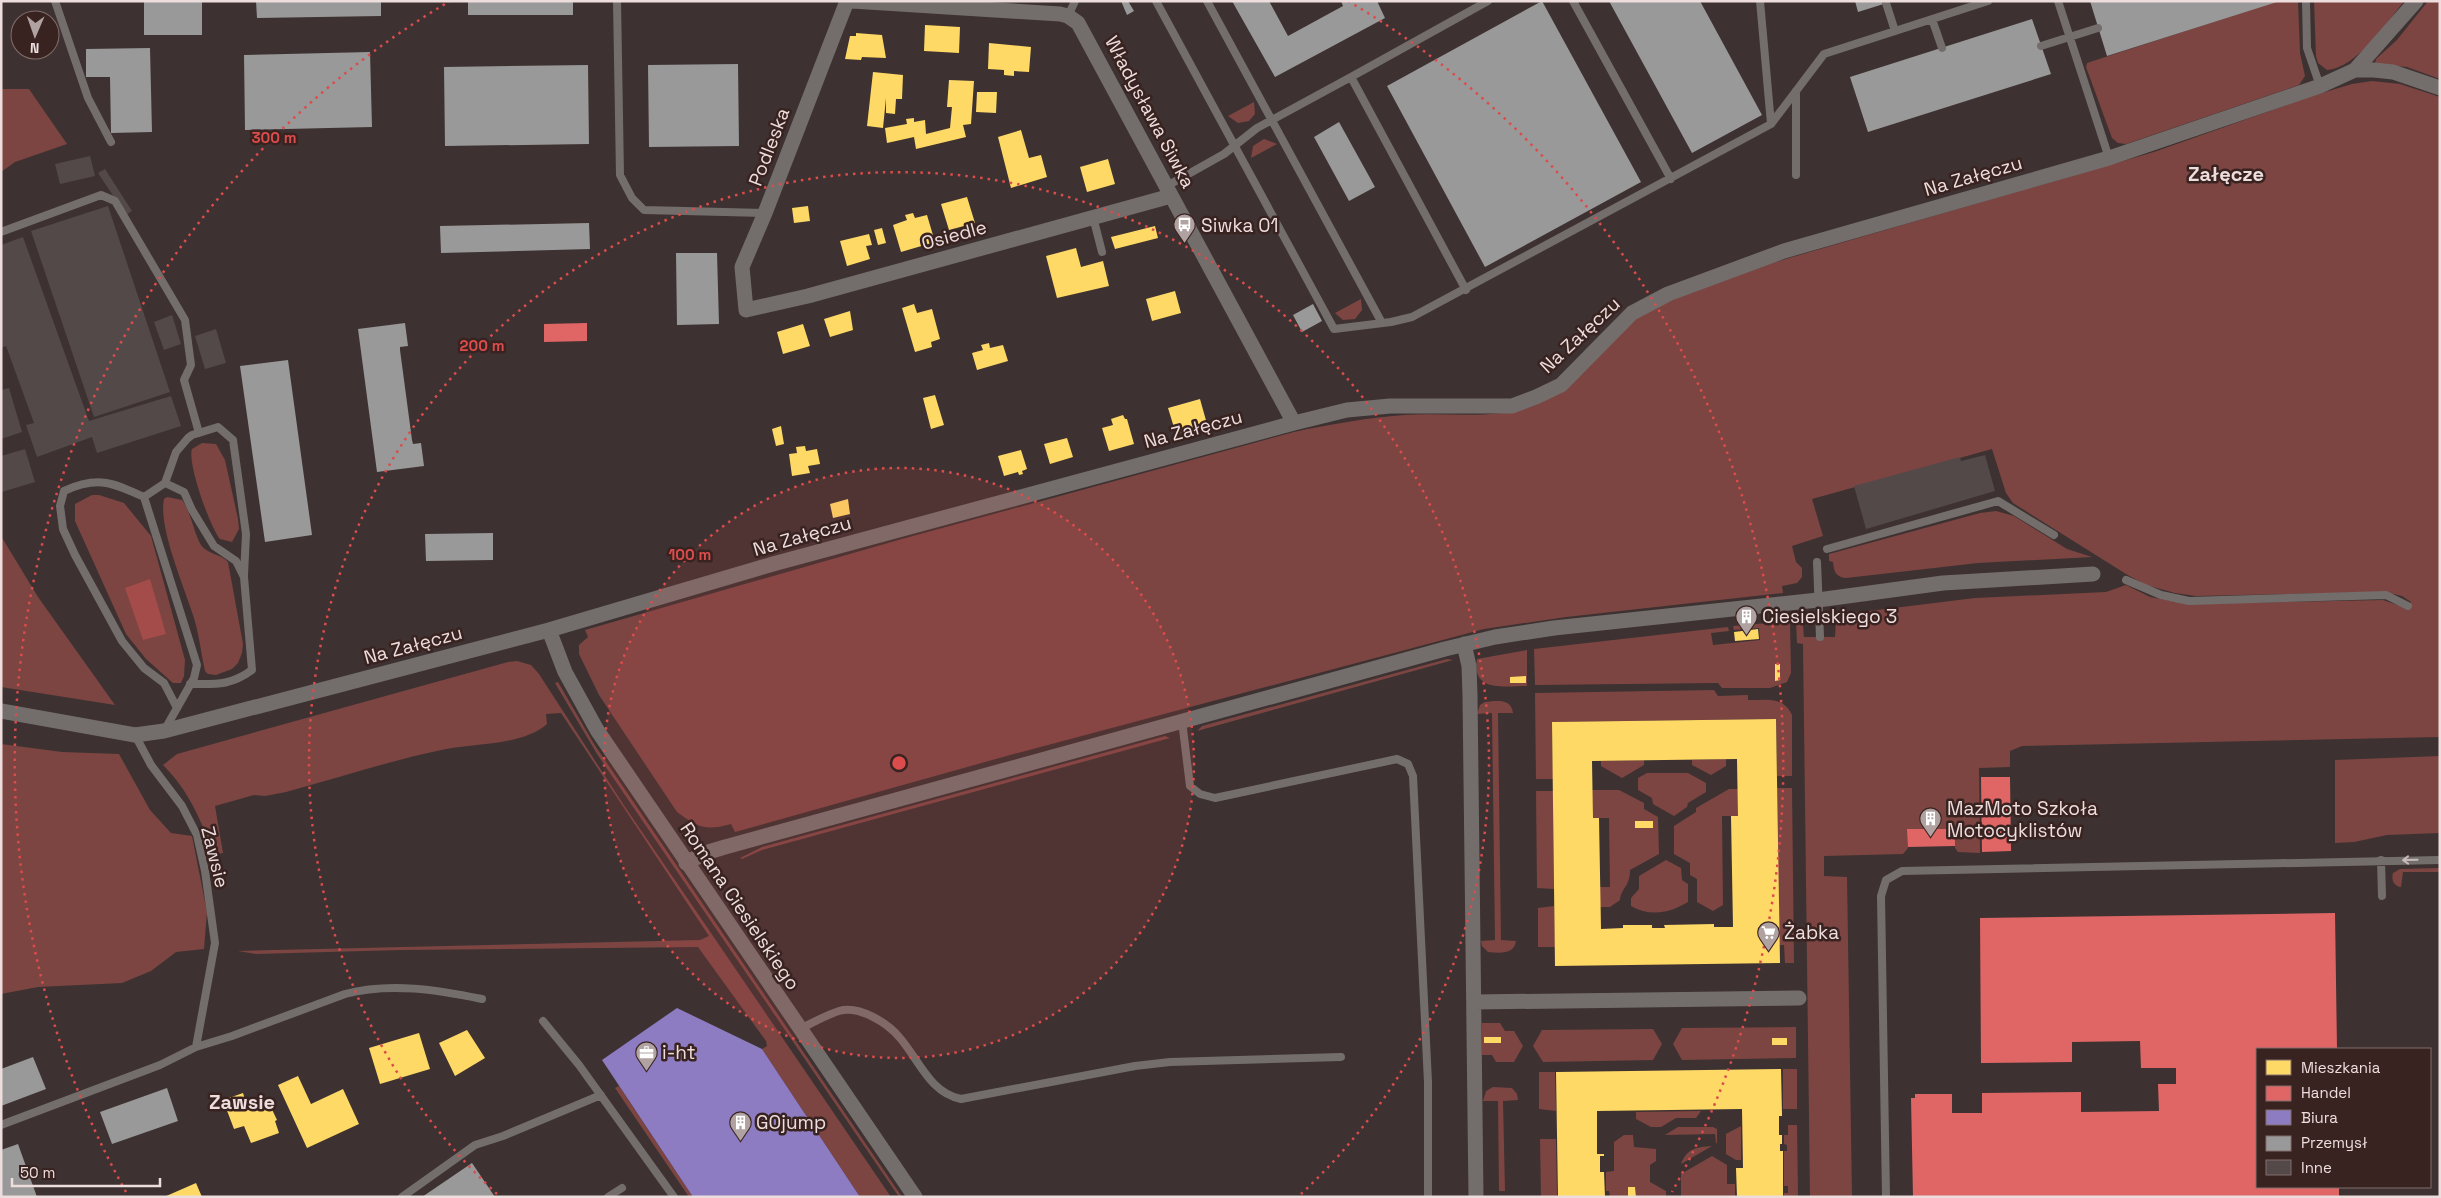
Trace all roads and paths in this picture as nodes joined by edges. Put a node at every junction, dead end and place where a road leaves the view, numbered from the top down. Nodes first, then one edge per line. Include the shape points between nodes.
1 (55, 1) edge
2 (617, 1) edge
3 (846, 1) edge
4 (852, 1) edge
5 (1075, 1) edge
6 (1156, 1) edge
7 (1207, 1) edge
8 (1488, 1) edge
9 (1573, 1) edge
10 (1760, 1) edge
11 (1988, 1) edge
12 (2058, 1) edge
13 (2306, 1) edge
14 (2416, 1) edge
15 (1886, 3) dead end
16 (1068, 16) junction
17 (1932, 19) junction
18 (2098, 28) dead end
19 (1895, 31) junction
20 (2069, 37) junction
21 (2041, 46) dead end
22 (1942, 48) dead end
23 (2355, 70) junction
24 (1351, 77) junction
25 (2320, 86) junction
26 (2440, 88) edge
27 (1796, 91) junction
28 (1271, 120) junction
29 (1771, 124) junction
30 (111, 142) dead end
31 (1234, 145) junction
32 (2109, 158) junction
33 (1796, 175) dead end
34 (1671, 178) junction
35 (1169, 191) junction
36 (765, 213) junction
37 (1093, 217) junction
38 (1, 232) edge
39 (1102, 252) dead end
40 (1466, 290) junction
41 (746, 310) joint
42 (1382, 323) junction
43 (1294, 423) junction
44 (199, 433) junction
45 (165, 483) junction
46 (144, 497) junction
47 (2054, 535) dead end
48 (1827, 549) dead end
49 (1817, 562) dead end
50 (2093, 574) dead end
51 (244, 577) junction
52 (2126, 580) dead end
53 (1818, 600) junction
54 (2408, 606) dead end
55 (549, 630) junction
56 (1820, 637) dead end
57 (1464, 644) junction
58 (190, 684) junction
59 (176, 708) junction
60 (1, 711) edge
61 (1182, 721) junction
62 (164, 731) junction
63 (135, 734) junction
64 (2381, 860) junction
65 (2440, 860) edge
66 (686, 863) junction
67 (2382, 896) dead end
68 (1799, 998) dead end
69 (482, 999) dead end
70 (1474, 1002) junction
71 (543, 1021) dead end
72 (800, 1029) junction
73 (196, 1047) junction
74 (1341, 1057) dead end
75 (601, 1095) junction
76 (1, 1125) edge
77 (622, 1188) dead end
78 (402, 1197) edge
79 (608, 1197) edge
80 (674, 1197) edge
81 (915, 1197) edge
82 (1428, 1197) edge
83 (1476, 1197) edge
84 (1886, 1197) edge

1 - 30 lane via 88,98
2 - 36 lane via 620,175 632,198 644,210
3 - 36 street, Podleska
4 - 16 street
5 - 16 lane
6 - 31 lane
7 - 28 lane
8 - 24 lane
9 - 34 lane
10 - 29 lane
11 - 17 lane
12 - 20 lane
13 - 25 lane via 2307,48
14 - 23 street, Na Załęczu
15 - 19 lane
16 - 35 street, Władysława Siwka via 1083,30
17 - 19 lane
17 - 22 lane
18 - 20 lane
19 - 27 lane via 1824,54
20 - 21 lane
20 - 32 lane
23 - 25 street, Na Załęczu
23 - 26 street, Na Załęczu via 2393,72
24 - 28 lane
24 - 40 lane
25 - 32 street, Na Załęczu
27 - 29 lane
27 - 33 lane
28 - 31 lane
28 - 42 lane
29 - 34 lane
31 - 35 lane
31 - 42 lane via 1334,328
32 - 43 street, Na Załęczu via 1784,251 1668,294 1632,313 1561,385 1512,406 1390,406 1347,410
34 - 40 lane
35 - 37 street, Osiedle
35 - 43 street, Władysława Siwka
36 - 41 street, Podleska via 742,267
37 - 39 lane
37 - 41 street, Osiedle via 808,296
38 - 44 lane via 101,194 115,201 185,320 191,365 184,380
40 - 42 lane via 1412,317
43 - 55 street, Na Załęczu via 782,562
44 - 45 lane via 188,438 176,452
44 - 51 lane via 218,427 233,440 246,534
45 - 46 lane
45 - 51 lane via 184,492 214,546 236,561
46 - 58 lane via 197,664
46 - 59 lane via 115,483 84,482 64,491 60,506 63,529 122,641 144,668 164,683
47 - 48 lane via 1998,501
49 - 53 lane
50 - 53 street via 1943,583
51 - 58 lane via 252,670 240,680 228,684
52 - 54 lane via 2161,595 2189,600 2386,595
53 - 56 lane
53 - 57 street via 1554,628
55 - 62 street, Na Załęczu
55 - 66 street, Romana Ciesielskiego via 579,700
57 - 61 street
57 - 70 street via 1469,666
58 - 59 lane
59 - 62 lane
60 - 63 street, Na Załęczu
61 - 66 street via 705,853
61 - 82 lane via 1190,786 1200,794 1215,798 1397,759 1408,764 1413,776 1428,1082
62 - 63 street, Na Załęczu
63 - 73 lane, Zawsie via 151,765 182,806 197,835 205,871 215,943
65 -> 64 lane
64 - 67 lane
64 - 84 lane via 1902,871 1886,880 1881,896
66 - 72 street, Romana Ciesielskiego
68 - 70 street
69 - 73 lane via 432,990 380,988 354,991
70 - 83 street
71 - 75 lane
72 - 74 lane via 840,1011 860,1011 899,1036 940,1090 961,1099 1170,1062
72 - 81 street, Romana Ciesielskiego
73 - 76 lane via 160,1065
75 - 78 lane via 475,1145
75 - 80 lane
77 - 79 lane

